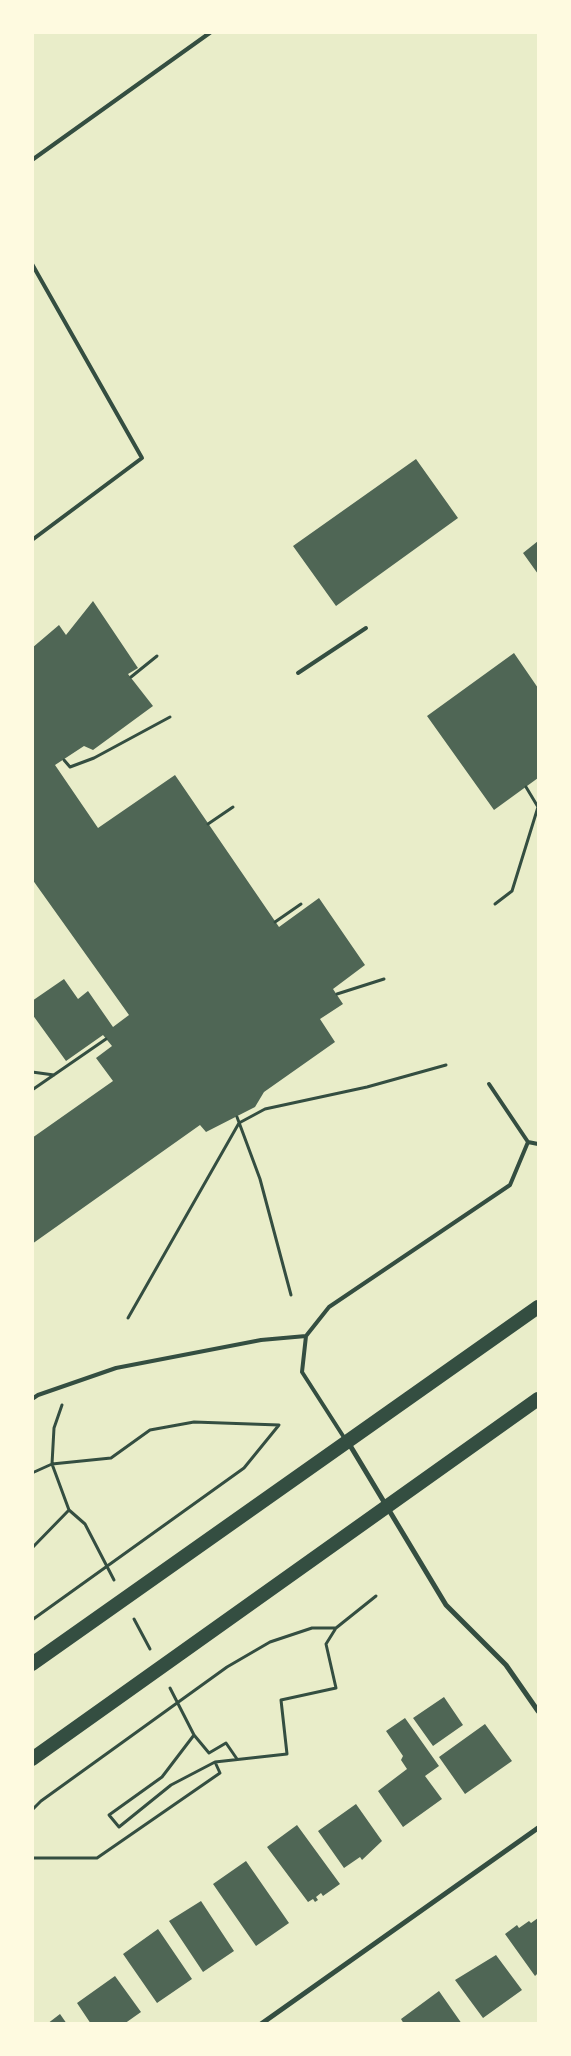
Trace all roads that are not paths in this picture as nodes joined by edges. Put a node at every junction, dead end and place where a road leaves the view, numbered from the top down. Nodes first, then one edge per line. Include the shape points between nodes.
1 (211, 32) edge
2 (32, 160) edge
3 (32, 264) edge
4 (32, 540) edge
5 (366, 628) dead end
6 (298, 673) dead end
7 (489, 1084) dead end
8 (528, 1142) junction
9 (538, 1144) edge
10 (538, 1307) edge
11 (306, 1336) junction
12 (32, 1399) edge
13 (538, 1399) edge
14 (348, 1442) junction
15 (386, 1506) junction
16 (32, 1664) edge
17 (538, 1711) edge
18 (32, 1759) edge
19 (538, 1828) edge
20 (260, 2024) edge

1 - 2 lane
3 - 4 lane via 142,458
5 - 6 lane
7 - 8 lane
8 - 9 lane
8 - 11 lane via 510,1185 328,1307
10 - 14 highway
11 - 12 lane via 261,1340 116,1368
11 - 14 lane via 302,1372
13 - 15 highway
14 - 15 street
14 - 16 highway
15 - 17 street via 446,1605 506,1665
15 - 18 highway
19 - 20 street

